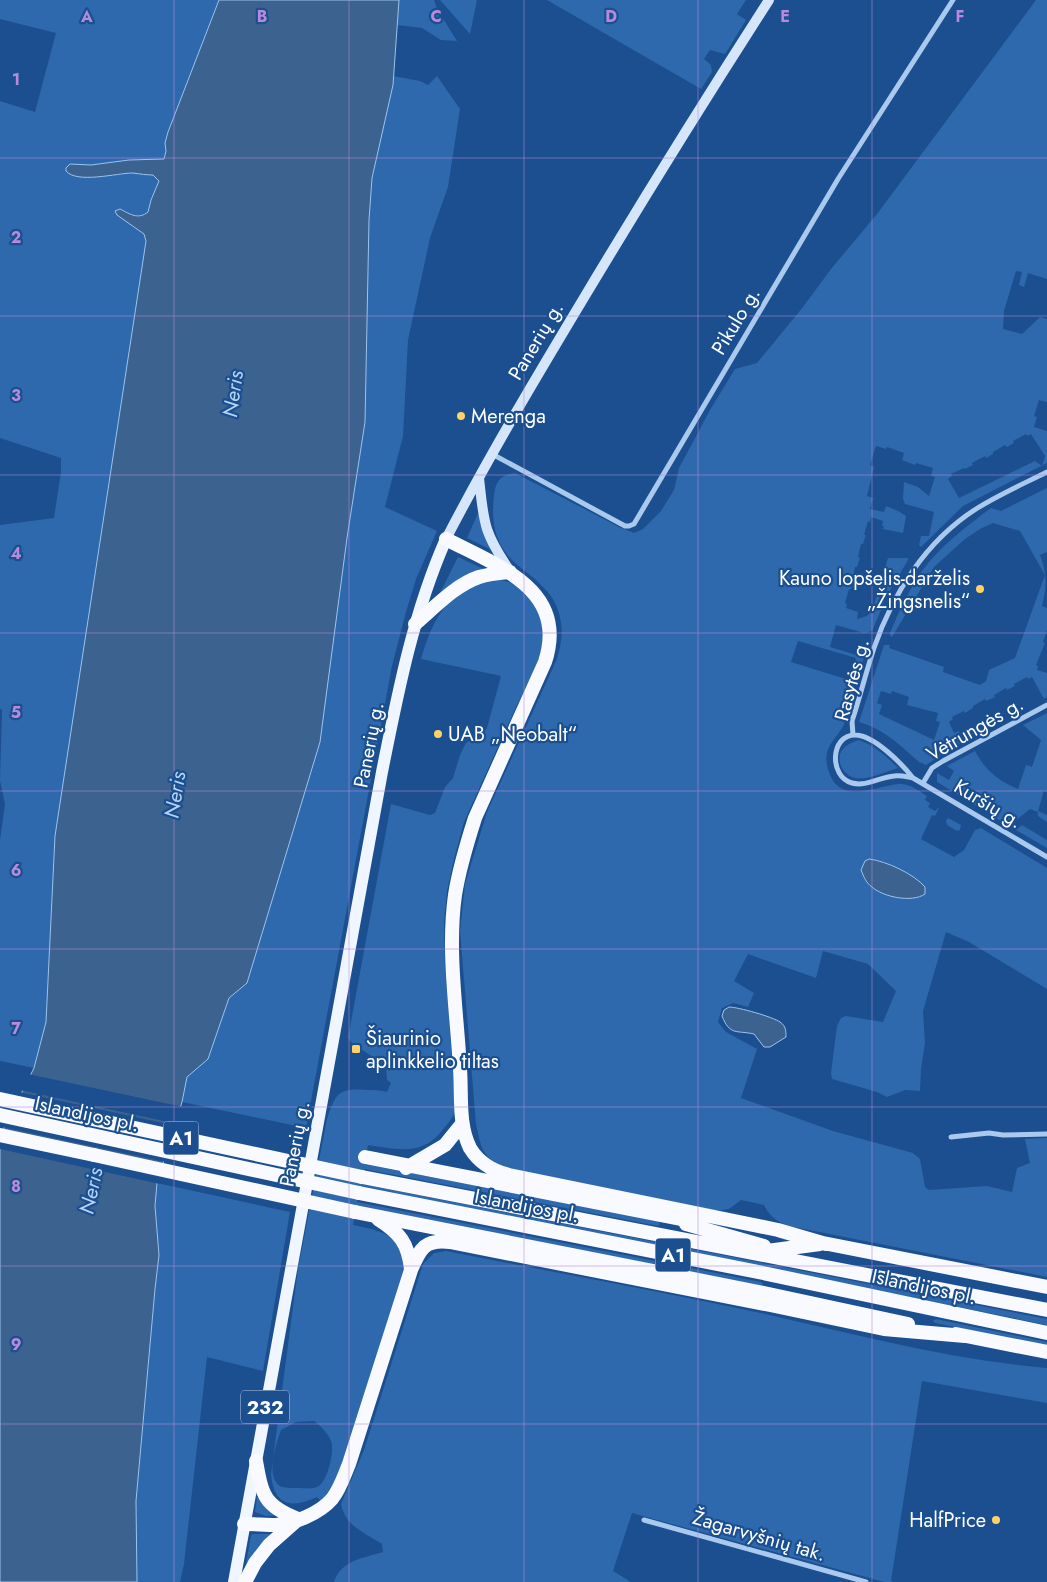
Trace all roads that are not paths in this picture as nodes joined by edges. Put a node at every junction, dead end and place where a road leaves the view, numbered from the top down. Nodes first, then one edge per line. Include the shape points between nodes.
1 (769, 0) edge
2 (953, 0) edge
3 (491, 454) junction
4 (1047, 472) edge
5 (479, 477) junction
6 (446, 540) junction
7 (510, 572) junction
8 (415, 624) junction
9 (1047, 705) edge
10 (853, 735) junction
11 (913, 778) junction
12 (923, 783) junction
13 (1047, 857) edge
14 (0, 1099) edge
15 (0, 1115) edge
16 (462, 1124) junction
17 (1047, 1134) edge
18 (0, 1135) edge
19 (951, 1137) dead end
20 (365, 1157) dead end
21 (403, 1165) junction
22 (382, 1181) junction
23 (372, 1215) junction
24 (656, 1215) junction
25 (826, 1244) junction
26 (776, 1250) junction
27 (755, 1253) junction
28 (836, 1268) junction
29 (411, 1270) junction
30 (1047, 1287) edge
31 (759, 1292) junction
32 (1047, 1310) edge
33 (986, 1320) junction
34 (1047, 1333) edge
35 (965, 1336) junction
36 (1047, 1352) edge
37 (256, 1461) junction
38 (298, 1519) junction
39 (644, 1520) dead end
40 (244, 1524) junction
41 (234, 1582) edge
42 (245, 1582) edge
43 (866, 1582) edge

1 - 3 main road, Panerių g. via 638,206
2 - 3 street, Pikulo g. via 838,179 634,524 625,526
3 - 5 main road, Panerių g.
4 - 10 street, Rasytės g. via 975,510 921,558 878,637 852,721
5 - 6 main road, Panerių g.
5 - 7 main road via 487,530
6 - 7 highway
6 - 8 main road, Panerių g.
7 - 8 highway via 490,574 467,583
7 - 16 highway via 540,601 550,636 544,662 475,818 455,895 452,949
8 - 37 main road, Panerių g. / 232 via 382,772
9 - 12 street, Vėtrungės g. via 943,760 932,768
10 - 11 street, Kuršių g. via 882,747
10 - 11 street, Kuršių g. via 840,744 835,758 845,779 861,784 893,776
11 - 12 street, Kuršių g.
12 - 13 street, Kuršių g.
14 - 22 highway, Islandijos pl. / A1, bridge
15 - 33 highway, Islandijos pl. / A1, bridge via 359,1193
16 - 21 highway via 445,1145
16 - 25 highway via 470,1147 483,1163 509,1176 778,1230
17 - 19 street via 989,1133
18 - 23 highway, bridge
20 - 21 highway
21 - 22 highway
21 - 24 highway
22 - 27 highway, Islandijos pl. / A1
23 - 29 highway via 399,1235 406,1246
23 - 31 highway
24 - 25 highway
24 - 26 highway
25 - 26 highway
25 - 30 highway
26 - 27 highway
26 - 28 highway
27 - 28 highway, Islandijos pl. / A1
28 - 32 highway, Islandijos pl. / A1
29 - 35 highway via 423,1247 439,1240 884,1329
29 - 38 highway via 340,1487 321,1508
31 - 33 highway
31 - 35 highway
33 - 34 highway, Islandijos pl. / A1
35 - 36 highway
37 - 38 highway via 260,1487 266,1498 284,1513
37 - 40 main road, Panerių g. / 232
38 - 40 highway via 276,1525
38 - 42 highway via 269,1544
39 - 43 street, Žagarvyšnių tak.
40 - 41 main road, Panerių g. / 232

